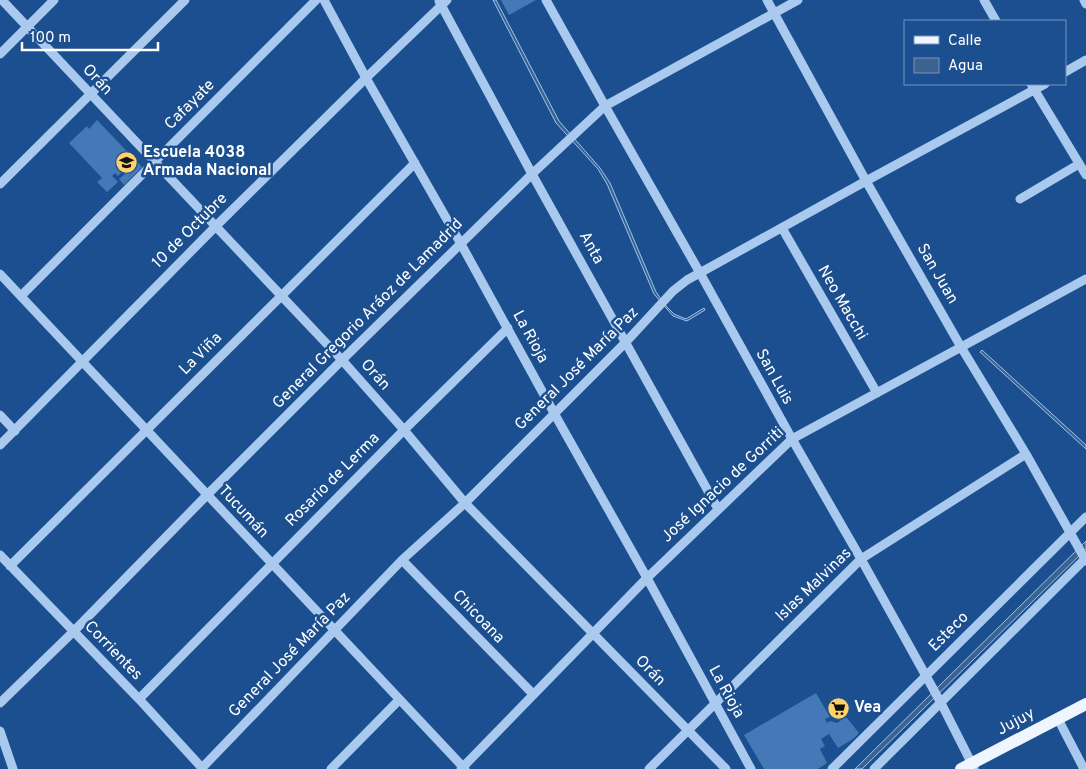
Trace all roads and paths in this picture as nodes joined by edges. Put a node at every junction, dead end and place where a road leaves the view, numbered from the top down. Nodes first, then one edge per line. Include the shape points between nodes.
1 (2, 0) edge
2 (54, 0) edge
3 (316, 0) edge
4 (324, 0) edge
5 (546, 0) edge
6 (767, 0) edge
7 (798, 0) edge
8 (984, 0) edge
9 (1084, 0) edge
10 (181, 1) edge
11 (443, 2) edge
12 (1086, 4) edge
13 (774, 13) junction
14 (995, 20) edge
15 (27, 26) junction
16 (0, 54) edge
17 (1086, 60) edge
18 (1066, 71) edge
19 (366, 78) junction
20 (1033, 87) edge
21 (90, 94) junction
22 (605, 106) junction
23 (154, 162) junction
24 (415, 163) junction
25 (1079, 164) junction
26 (532, 174) junction
27 (1086, 175) edge
28 (866, 181) junction
29 (0, 184) edge
30 (1020, 199) dead end
31 (216, 226) junction
32 (782, 228) junction
33 (461, 244) junction
34 (700, 273) junction
35 (0, 274) edge
36 (1086, 279) edge
37 (281, 295) junction
38 (21, 296) junction
39 (508, 328) junction
40 (626, 342) junction
41 (961, 347) junction
42 (342, 360) junction
43 (82, 361) junction
44 (876, 394) junction
45 (554, 413) junction
46 (0, 415) edge
47 (147, 430) junction
48 (404, 430) junction
49 (15, 431) junction
50 (792, 439) junction
51 (0, 445) edge
52 (1026, 454) junction
53 (207, 495) junction
54 (465, 503) junction
55 (718, 509) junction
56 (1086, 517) edge
57 (1069, 533) junction
58 (0, 555) edge
59 (861, 559) junction
60 (1086, 559) edge
61 (402, 560) junction
62 (271, 564) junction
63 (10, 566) junction
64 (647, 578) junction
65 (334, 630) junction
66 (74, 631) junction
67 (593, 635) junction
68 (926, 676) junction
69 (533, 694) junction
70 (139, 698) junction
71 (399, 700) junction
72 (0, 703) edge
73 (941, 703) junction
74 (715, 704) junction
75 (1086, 704) edge
76 (1058, 719) junction
77 (687, 730) junction
78 (0, 731) edge
79 (969, 767) edge
80 (463, 768) edge
81 (723, 768) edge
82 (13, 769) edge
83 (202, 769) edge
84 (331, 769) edge
85 (649, 769) edge
86 (751, 769) edge
87 (832, 769) edge
88 (874, 769) edge
89 (1084, 769) edge

1 - 15 street, Orán
2 - 15 street
3 - 23 street, Cafayate
4 - 19 street, La Rioja
5 - 22 street, San Luis
6 - 13 street, San Juan
7 - 13 street, General Gregorio Aráoz de Lamadrid
8 - 14 street
9 - 12 street
10 - 21 street
11 - 19 street, 10 de Octubre
11 - 26 street, Anta
13 - 22 street, General Gregorio Aráoz de Lamadrid
13 - 28 street, San Juan
15 - 16 street
15 - 21 street, Orán
17 - 18 street
19 - 24 street, La Rioja
19 - 31 street, 10 de Octubre
20 - 25 street
20 - 28 street, General José María Paz
21 - 23 street, Orán
21 - 29 street
22 - 26 street, General Gregorio Aráoz de Lamadrid
22 - 34 street, San Luis
23 - 31 street, Orán
23 - 38 street, Cafayate
24 - 33 street, La Rioja
24 - 37 street, La Viña
25 - 27 street
25 - 30 street
26 - 33 street, General Gregorio Aráoz de Lamadrid
26 - 40 street, Anta
28 - 32 street, General José María Paz
28 - 41 street, San Juan
31 - 37 street, Orán
31 - 43 street, 10 de Octubre
32 - 34 street, General José María Paz
32 - 44 street, Neo Macchi
33 - 39 street, La Rioja
33 - 42 street, General Gregorio Aráoz de Lamadrid
34 - 40 street, General José María Paz via 673,291
34 - 50 street, San Luis
35 - 38 street, Tucumán
36 - 41 street, José Ignacio de Gorriti
37 - 42 street, Orán
37 - 47 street, La Viña
38 - 43 street, Tucumán
39 - 45 street, La Rioja
39 - 48 street, Rosario de Lerma
40 - 45 street, General José María Paz
40 - 55 street, Anta
41 - 44 street, José Ignacio de Gorriti
41 - 52 street, San Juan
42 - 48 street, Orán
42 - 53 street, General Gregorio Aráoz de Lamadrid
43 - 47 street, Tucumán
43 - 49 street, 10 de Octubre
44 - 50 street, José Ignacio de Gorriti
45 - 54 street, General José María Paz
45 - 64 street, La Rioja
46 - 49 street
47 - 53 street, Tucumán
47 - 63 street, La Viña
48 - 54 street, Orán
48 - 62 street, Rosario de Lerma
49 - 51 street, 10 de Octubre
50 - 55 street, José Ignacio de Gorriti
50 - 59 street, San Luis
52 - 57 street, San Juan
52 - 59 street, Islas Malvinas
53 - 62 street, Tucumán
53 - 66 street, General Gregorio Aráoz de Lamadrid
54 - 61 street, General José María Paz
54 - 67 street, Orán
55 - 64 street, José Ignacio de Gorriti
56 - 57 street, Esteco
57 - 60 street, San Juan
57 - 68 street, Esteco
58 - 63 street, Corrientes
59 - 68 street, San Luis
59 - 74 street, Islas Malvinas
60 - 73 street
61 - 65 street, General José María Paz
61 - 69 street, Chicoana
62 - 65 street, Tucumán
62 - 70 street, Rosario de Lerma
63 - 66 street, Corrientes
64 - 67 street, José Ignacio de Gorriti
64 - 74 street, La Rioja
65 - 71 street, Tucumán
65 - 83 street, General José María Paz
66 - 70 street, Corrientes
66 - 72 street, General Gregorio Aráoz de Lamadrid
67 - 69 street, José Ignacio de Gorriti
67 - 77 street, Orán
68 - 73 street, San Luis
68 - 87 street, Esteco
69 - 80 street, José Ignacio de Gorriti
70 - 83 street, Corrientes
71 - 80 street, Tucumán
71 - 84 street
73 - 79 street, San Luis
73 - 88 street
74 - 77 street, Islas Malvinas
74 - 86 street, La Rioja
75 - 76 main road, Jujuy
76 - 79 main road, Jujuy
76 - 89 street
77 - 81 street, Orán
77 - 85 street, Islas Malvinas
78 - 82 street

